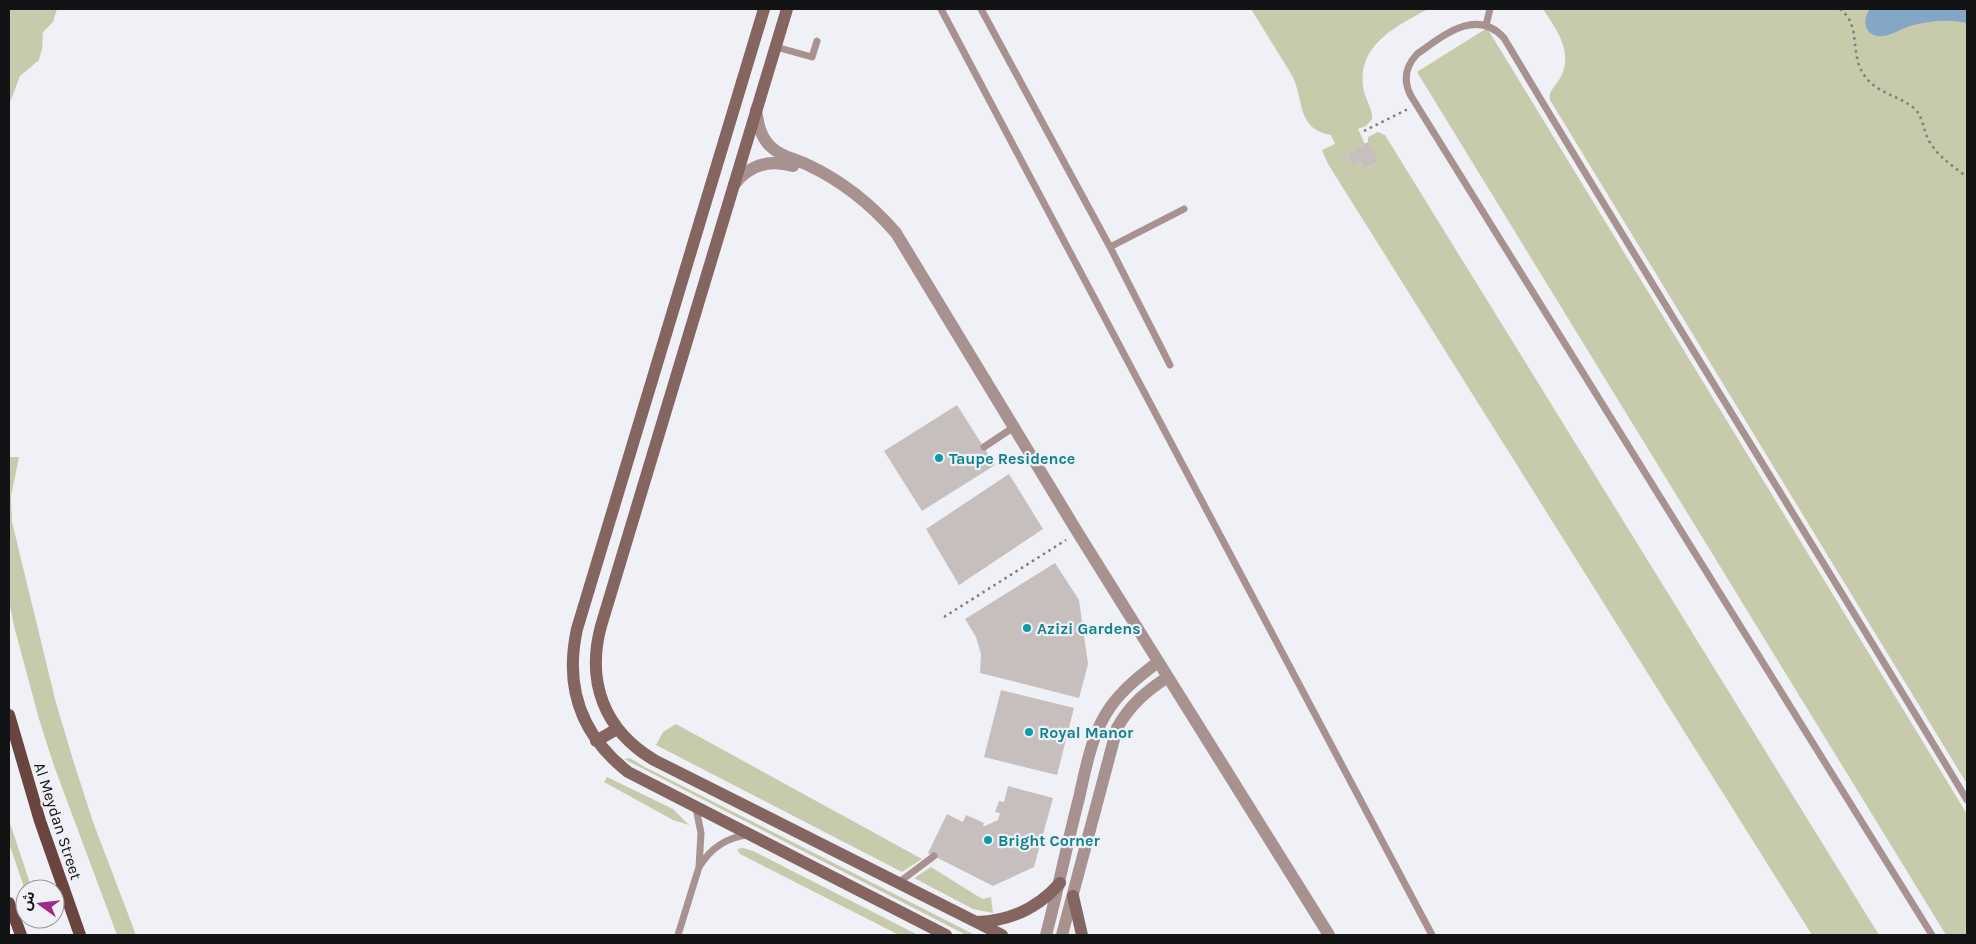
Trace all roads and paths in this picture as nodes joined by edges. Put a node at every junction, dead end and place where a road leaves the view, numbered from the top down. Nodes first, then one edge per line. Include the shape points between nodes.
1 (764, 9) edge
2 (787, 9) edge
3 (941, 9) edge
4 (981, 9) edge
5 (1490, 9) edge
6 (1840, 9) edge
7 (1486, 25) junction
8 (818, 41) dead end
9 (776, 46) junction
10 (1416, 105) junction
11 (756, 110) junction
12 (1364, 131) dead end
13 (818, 171) junction
14 (1967, 177) edge
15 (734, 185) junction
16 (1184, 209) dead end
17 (1110, 247) junction
18 (669, 324) junction
19 (690, 331) junction
20 (1170, 365) dead end
21 (1014, 427) junction
22 (984, 447) dead end
23 (1078, 533) junction
24 (944, 617) dead end
25 (1158, 662) junction
26 (1168, 677) junction
27 (9, 715) edge
28 (617, 729) junction
29 (596, 741) junction
30 (1967, 800) edge
31 (695, 806) junction
32 (752, 835) junction
33 (934, 856) dead end
34 (699, 867) junction
35 (898, 883) junction
36 (1060, 883) junction
37 (1073, 896) junction
38 (9, 903) edge
39 (976, 922) junction
40 (21, 935) edge
41 (80, 935) edge
42 (678, 935) edge
43 (946, 935) edge
44 (1002, 935) edge
45 (1046, 935) edge
46 (1062, 935) edge
47 (1082, 935) edge
48 (1329, 935) edge
49 (1432, 935) edge
50 (1932, 935) edge

1 - 18 street
2 - 9 street
3 - 49 lane
4 - 17 lane
5 - 7 lane
6 - 14 path via 1852,23 1857,59 1865,76 1879,90 1913,107 1930,144
7 - 10 lane via 1464,26 1413,59 1407,71 1406,84
7 - 30 lane via 1504,38
8 - 9 lane via 812,57
9 - 11 street
10 - 12 path
10 - 50 lane
11 - 13 street via 761,132 768,144 779,154
11 - 15 street
13 - 15 street via 767,163 752,168
13 - 21 street via 860,197 896,234
15 - 19 street
16 - 17 lane
17 - 20 lane
18 - 19 street
18 - 29 street via 574,644 572,673 576,694 582,715
19 - 28 street via 597,639 595,666 599,693
21 - 22 lane
21 - 23 street
23 - 24 path
23 - 25 street
25 - 26 street
25 - 36 street via 1120,694 1095,736
26 - 37 street via 1133,704 1117,728
26 - 48 street
27 - 41 main road, Al Meydan Street via 40,821
28 - 29 street
28 - 35 street via 634,747 654,760
29 - 31 street via 628,772
31 - 32 street
31 - 34 lane via 701,833
32 - 34 lane via 734,838 717,846
32 - 43 street
33 - 35 lane
34 - 42 lane
35 - 39 street
36 - 39 street via 1021,913 999,920
36 - 45 street
37 - 46 street
37 - 47 street
38 - 40 main road
39 - 44 street

